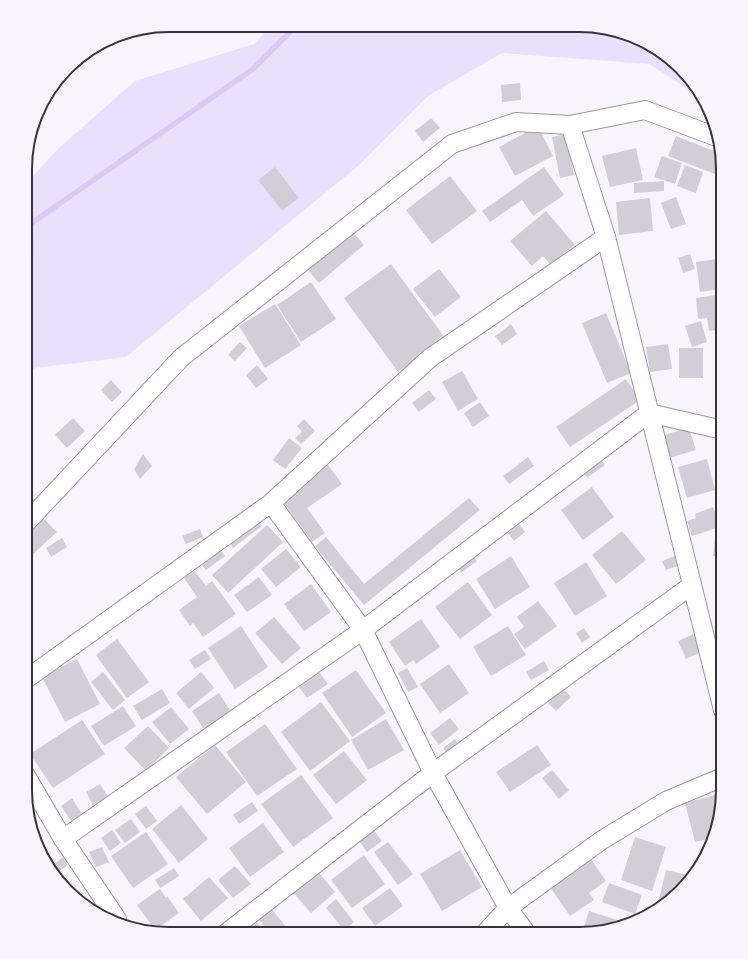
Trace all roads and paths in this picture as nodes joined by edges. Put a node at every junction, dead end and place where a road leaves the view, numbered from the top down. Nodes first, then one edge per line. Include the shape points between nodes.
1 (570, 125) junction
2 (711, 135) edge
3 (606, 237) junction
4 (649, 413) junction
5 (716, 428) edge
6 (271, 503) junction
7 (32, 517) edge
8 (692, 585) junction
9 (363, 630) junction
10 (32, 675) edge
11 (716, 682) edge
12 (434, 773) junction
13 (716, 780) edge
14 (32, 795) edge
15 (38, 811) edge
16 (63, 839) junction
17 (508, 908) junction
18 (115, 916) edge
19 (234, 927) edge
20 (490, 927) edge
21 (522, 927) edge

1 - 2 street via 645,110
1 - 3 street
1 - 7 street via 516,122 452,144 181,358
3 - 4 street
3 - 6 street via 430,358
4 - 5 street
4 - 8 street
4 - 9 street
6 - 9 street
6 - 10 street
8 - 11 street
8 - 12 street
9 - 12 street
9 - 16 street
12 - 17 street
12 - 19 street
13 - 17 street via 666,800 602,840
14 - 15 street
15 - 16 street
16 - 18 street
17 - 20 street
17 - 21 street

